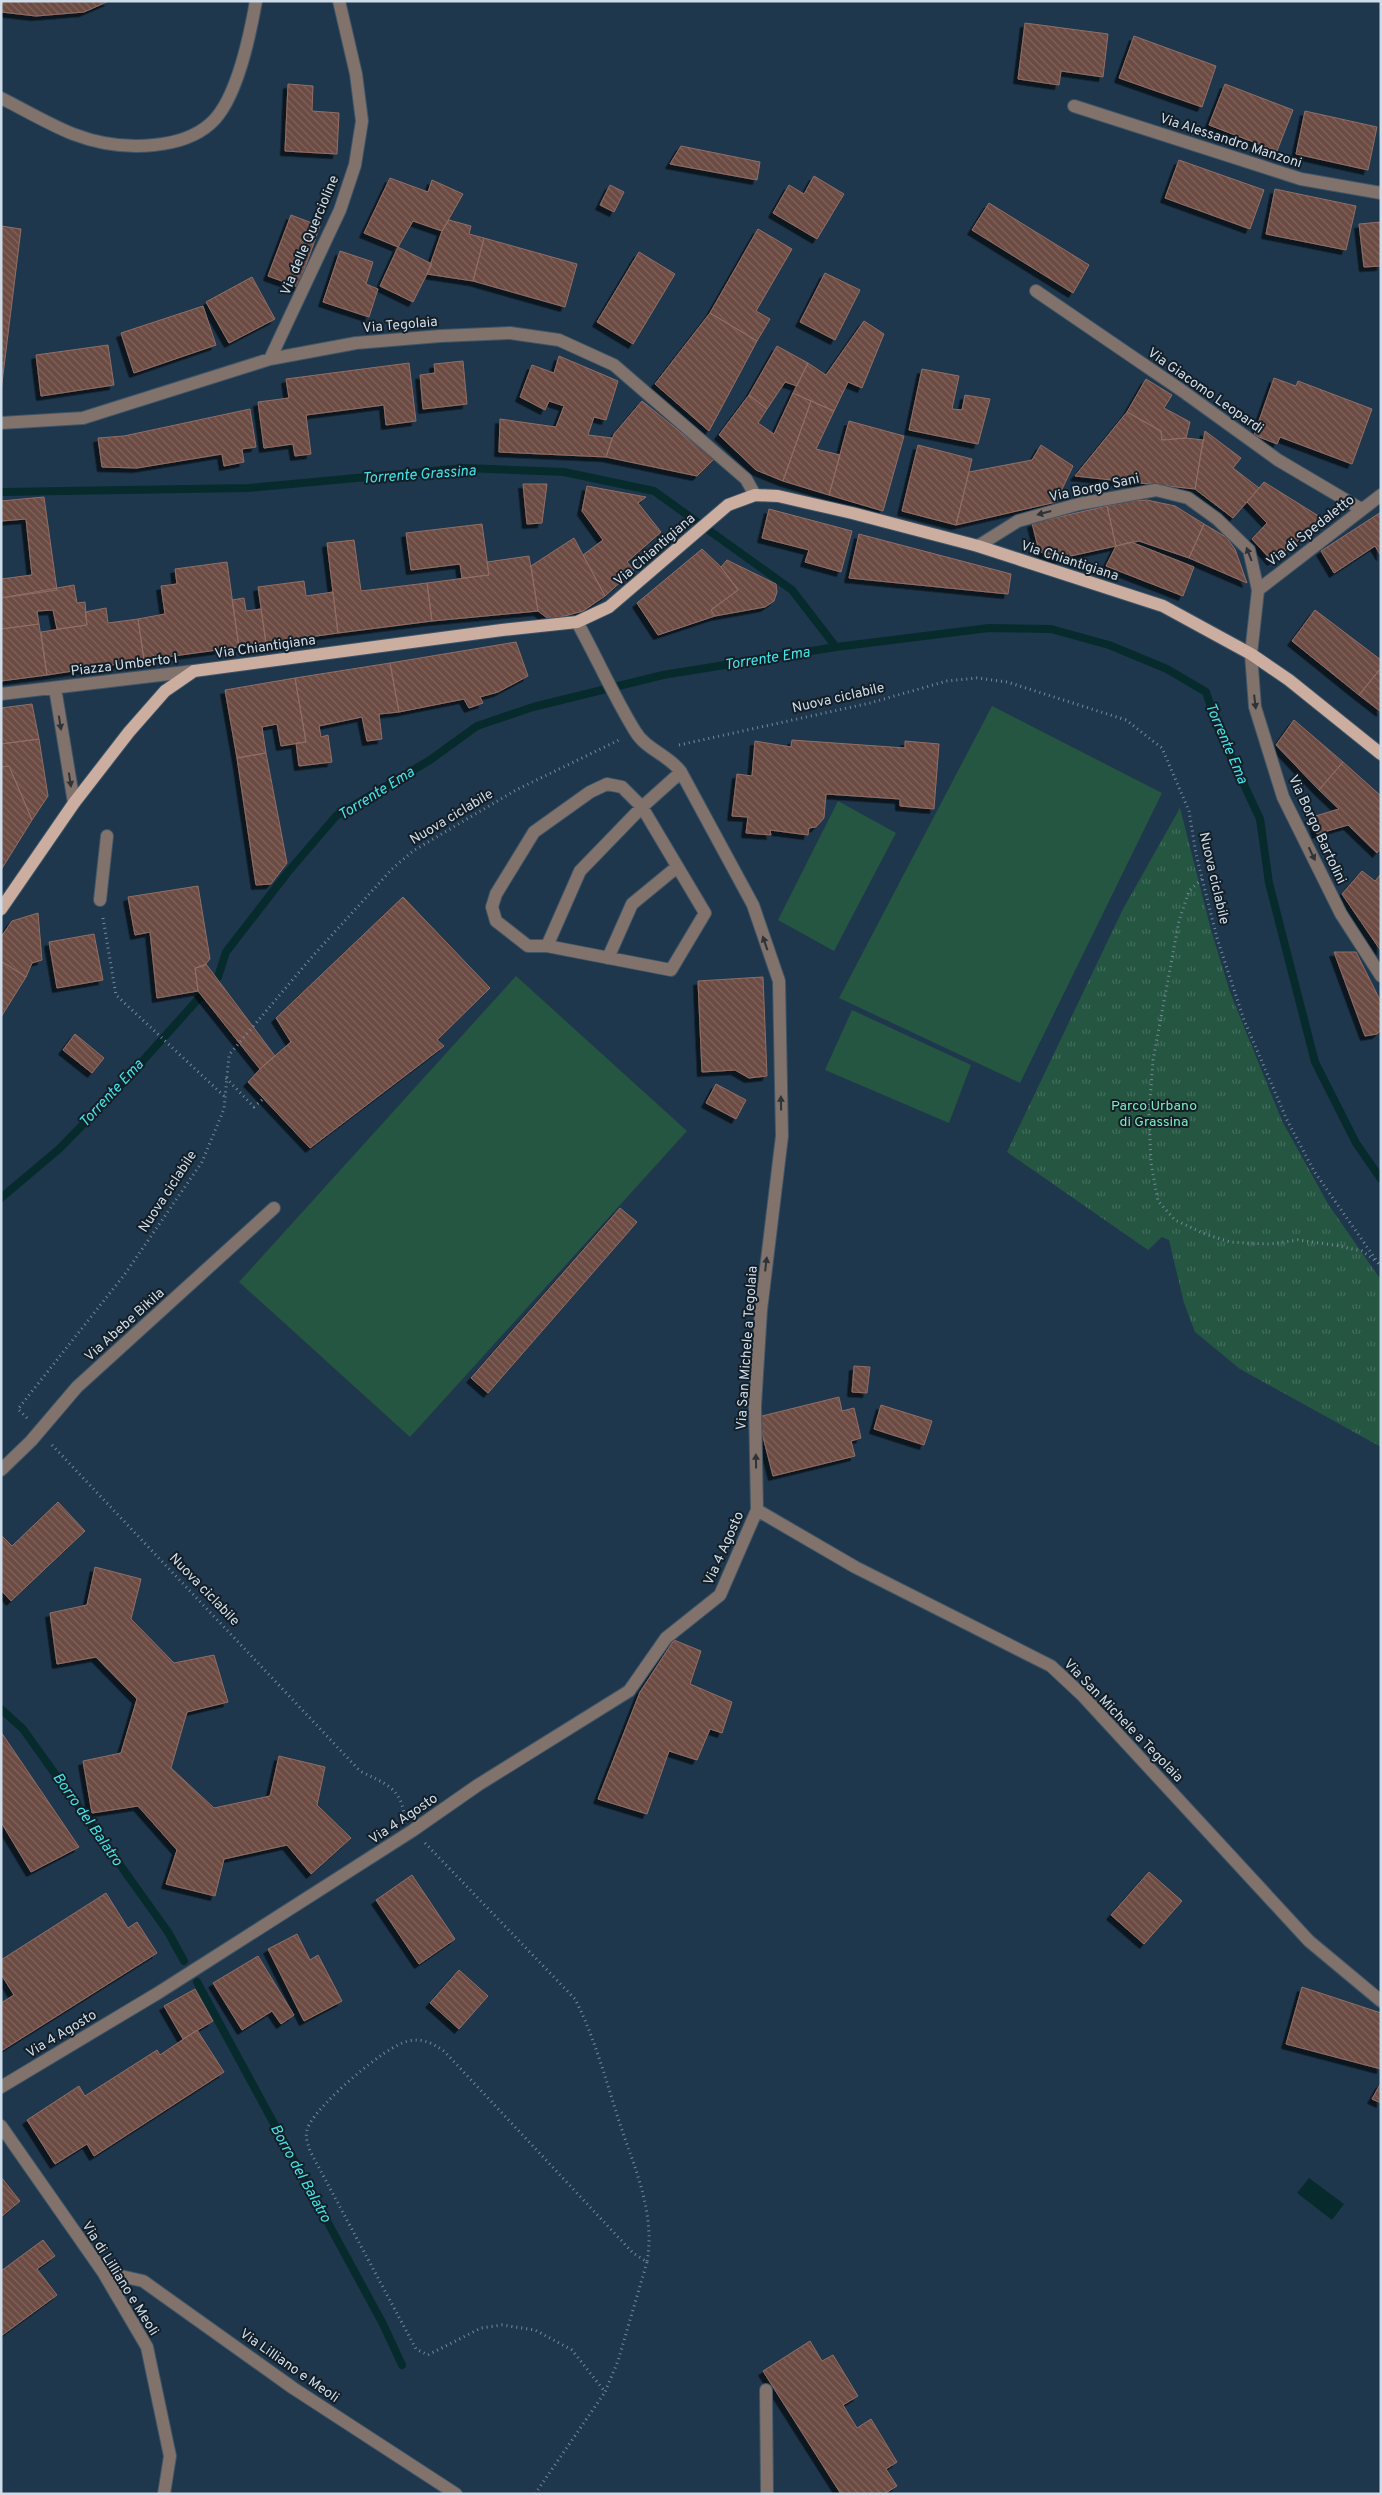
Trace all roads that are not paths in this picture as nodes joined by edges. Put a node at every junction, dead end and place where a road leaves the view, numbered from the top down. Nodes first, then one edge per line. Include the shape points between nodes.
1 (256, 1) edge
2 (338, 1) edge
3 (1, 98) edge
4 (1074, 106) dead end
5 (1381, 193) edge
6 (1036, 291) dead end
7 (270, 359) junction
8 (1, 423) edge
9 (755, 495) junction
10 (1381, 495) edge
11 (1361, 509) junction
12 (978, 546) junction
13 (1258, 590) junction
14 (577, 622) junction
15 (1251, 654) junction
16 (194, 671) junction
17 (55, 688) junction
18 (1, 694) edge
19 (1381, 754) edge
20 (681, 772) junction
21 (74, 803) junction
22 (642, 808) junction
23 (107, 836) dead end
24 (677, 867) junction
25 (100, 900) road end
26 (1, 909) edge
27 (547, 946) junction
28 (608, 958) junction
29 (1381, 976) edge
30 (274, 1208) dead end
31 (1, 1470) edge
32 (757, 1510) junction
33 (1381, 2001) edge
34 (1, 2087) edge
35 (1, 2126) edge
36 (103, 2272) junction
37 (766, 2390) dead end
38 (164, 2494) edge
39 (456, 2494) edge
40 (767, 2494) edge

1 - 3 street via 248,44 230,94 211,123 192,136 168,144 108,145 72,134
2 - 7 street, Via delle Quercioline via 356,74 362,121 355,165 340,210
4 - 5 street, Via Alessandro Manzoni via 1300,179
6 - 11 street, Via Giacomo Leopardi via 1278,460
7 - 8 street, Via Tegolaia via 83,418
7 - 9 street, Via Tegolaia via 356,343 440,336 510,333 559,340 614,365 746,479
9 - 12 main road, Via Chiantigiana via 778,496
9 - 14 main road, Via Chiantigiana via 728,504 609,607
10 - 11 street, Via di Spedaletto
11 - 13 street, Via di Spedaletto
13 -> 12 street, Via Borgo Sani via 1249,550 1217,519 1188,498 1156,490 1079,504 1018,521
12 - 15 main road, Via Chiantigiana via 1163,606
13 - 15 street, Via Borgo Sani
14 - 16 main road, Via Chiantigiana
14 - 20 street, Via San Michele a Tegolaia via 635,732 651,749 676,764
15 - 19 main road, Via Chiantigiana via 1289,680
15 -> 29 street, Via Borgo Bartolini via 1255,707 1283,797 1341,914
16 - 17 street, Piazza Umberto I
16 - 21 main road, Via Chiantigiana via 165,691
17 - 18 street
17 -> 21 street, Piazza Umberto I
20 - 22 street
32 -> 20 street, Via San Michele a Tegolaia via 755,1406 761,1310 782,1136 779,981 753,905
21 - 26 main road, Via Chiantigiana
22 - 24 street
22 - 27 street via 580,872
22 - 27 street via 622,787 607,784 590,792 534,832 496,894 492,907 496,921 528,946
23 - 25 street
24 - 28 street via 632,904
24 - 28 street via 704,913 671,970
27 - 28 street
30 - 31 street, Via Abebe Bikila via 76,1387 40,1431
32 - 33 street, Via San Michele a Tegolaia via 855,1567 1052,1666 1309,1941
32 - 34 street, Via 4 Agosto via 720,1595 666,1638 629,1690 166,1988
35 - 36 street, Via di Lilliano e Meoli
36 - 38 street, Via di Lilliano e Meoli via 147,2347 170,2456
36 - 39 street, Via Lilliano e Meoli via 142,2281 294,2388
37 - 40 street

